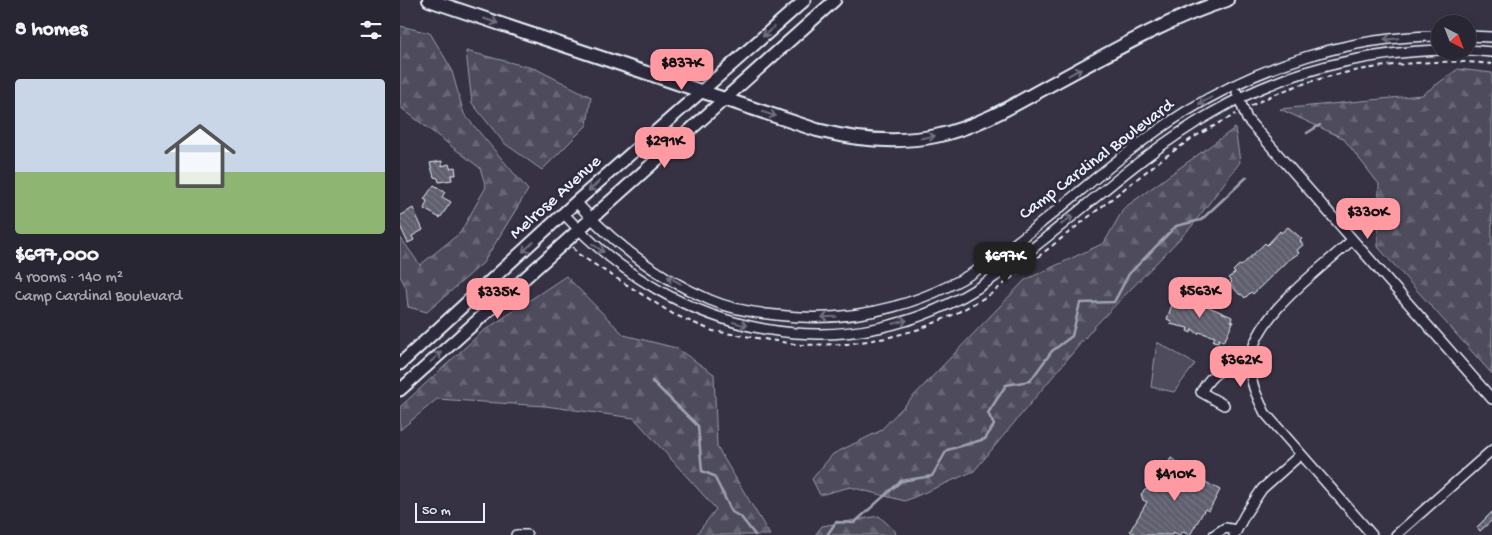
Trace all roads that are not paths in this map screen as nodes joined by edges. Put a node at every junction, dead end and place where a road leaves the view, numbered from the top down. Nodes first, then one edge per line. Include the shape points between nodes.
1 (428, 0) edge
2 (805, 0) edge
3 (835, 0) edge
4 (1227, 0) edge
5 (1476, 36) edge
6 (1431, 37) edge
7 (1492, 37) edge
8 (1431, 51) edge
9 (1476, 51) edge
10 (1492, 52) edge
11 (1235, 85) junction
12 (700, 92) junction
13 (1240, 98) junction
14 (722, 100) junction
15 (576, 202) junction
16 (564, 214) junction
17 (590, 218) junction
18 (578, 229) junction
19 (1352, 240) junction
20 (1250, 362) junction
21 (400, 364) edge
22 (400, 390) edge
23 (1492, 399) edge
24 (1224, 405) dead end
25 (1492, 450) edge
26 (1300, 455) junction
27 (1235, 533) edge
28 (516, 535) edge
29 (527, 535) edge
30 (1214, 535) edge
31 (1372, 535) edge
32 (1396, 535) edge

1 -> 12 highway
2 -> 12 main road, Melrose Avenue
3 - 14 main road
14 -> 4 highway via 817,130 856,138 892,141 936,136 986,120 1145,34
5 - 7 street
6 -> 11 street, Camp Cardinal Boulevard via 1370,41 1323,52
8 - 13 street, Camp Cardinal Boulevard via 1326,65 1284,78
9 - 10 street
11 - 13 street
11 -> 17 street, Camp Cardinal Boulevard via 1148,137 998,256 935,293 899,306 850,317 799,318 748,312 710,300 646,264
12 - 14 highway
12 -> 15 main road, Melrose Avenue
18 -> 13 street, Camp Cardinal Boulevard via 590,242 645,281 683,305 715,317 764,330 808,334 847,334 880,328 934,311 990,280 1145,158
13 - 19 street via 1248,119
14 - 17 main road
15 - 16 main road, Melrose Avenue
15 - 17 street, Camp Cardinal Boulevard
16 - 18 street, Camp Cardinal Boulevard
16 -> 21 main road, Melrose Avenue
17 - 18 main road
22 -> 18 main road
19 - 20 street via 1275,310 1258,333
19 - 23 street
20 - 24 street via 1217,371 1204,387 1201,392
20 - 26 street via 1254,390 1265,413
25 - 32 street
26 - 27 street via 1262,489
26 - 31 street
27 - 30 street via 1225,528
28 - 29 street

